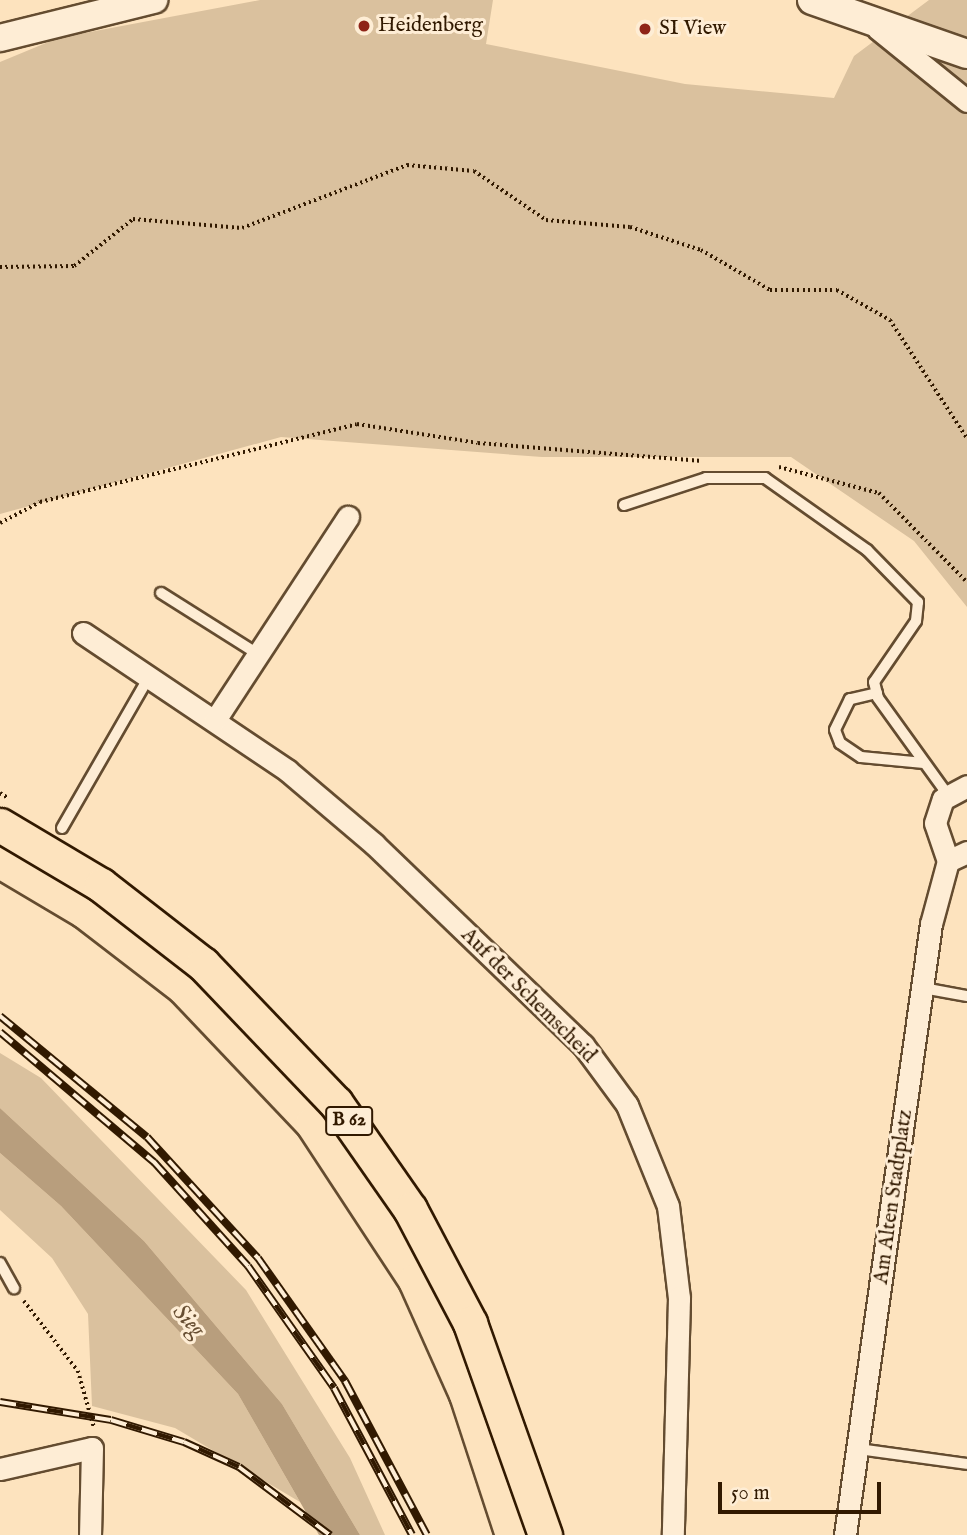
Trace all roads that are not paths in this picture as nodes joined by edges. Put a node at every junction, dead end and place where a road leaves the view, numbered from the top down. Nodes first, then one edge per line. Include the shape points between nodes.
1 (154, 0) edge
2 (813, 0) edge
3 (856, 11) junction
4 (0, 38) edge
5 (967, 54) edge
6 (967, 101) edge
7 (624, 505) dead end
8 (348, 517) dead end
9 (161, 593) dead end
10 (83, 633) dead end
11 (258, 654) junction
12 (149, 677) junction
13 (877, 692) junction
14 (215, 720) junction
15 (924, 763) junction
16 (958, 791) edge
17 (0, 825) edge
18 (62, 828) dead end
19 (957, 856) edge
20 (0, 861) edge
21 (923, 988) junction
22 (967, 996) edge
23 (0, 1263) edge
24 (14, 1288) road end
25 (858, 1449) junction
26 (967, 1464) edge
27 (0, 1469) edge
28 (90, 1535) edge
29 (512, 1535) edge
30 (545, 1535) edge
31 (673, 1535) edge
32 (845, 1535) edge

1 - 4 street
2 - 3 main road
3 - 5 main road
3 - 6 street
7 - 13 lane via 706,478 765,478 809,505 867,550 918,602 916,621 874,682
8 - 11 street
9 - 11 lane
10 - 12 street, Auf der Schemscheid
11 - 14 street
12 - 14 street, Auf der Schemscheid
12 - 18 lane
13 - 15 lane
13 - 15 lane via 850,699 835,730 840,743 861,757
14 - 31 street, Auf der Schemscheid via 374,844 583,1045 627,1105 668,1206 679,1297
15 - 16 lane
16 - 19 street, Am Alten Stadtplatz via 935,823
17 - 30 highway, B 62, bridge via 101,885 203,964 336,1103 442,1265 495,1383
19 - 21 street, Am Alten Stadtplatz
20 - 29 highway, B 62 via 84,911 183,987 312,1123 383,1225 431,1314 466,1394
21 - 22 lane
21 - 25 street, Am Alten Stadtplatz
23 - 24 lane
25 - 26 lane
25 - 32 street, Am Alten Stadtplatz
27 - 28 street via 92,1448

